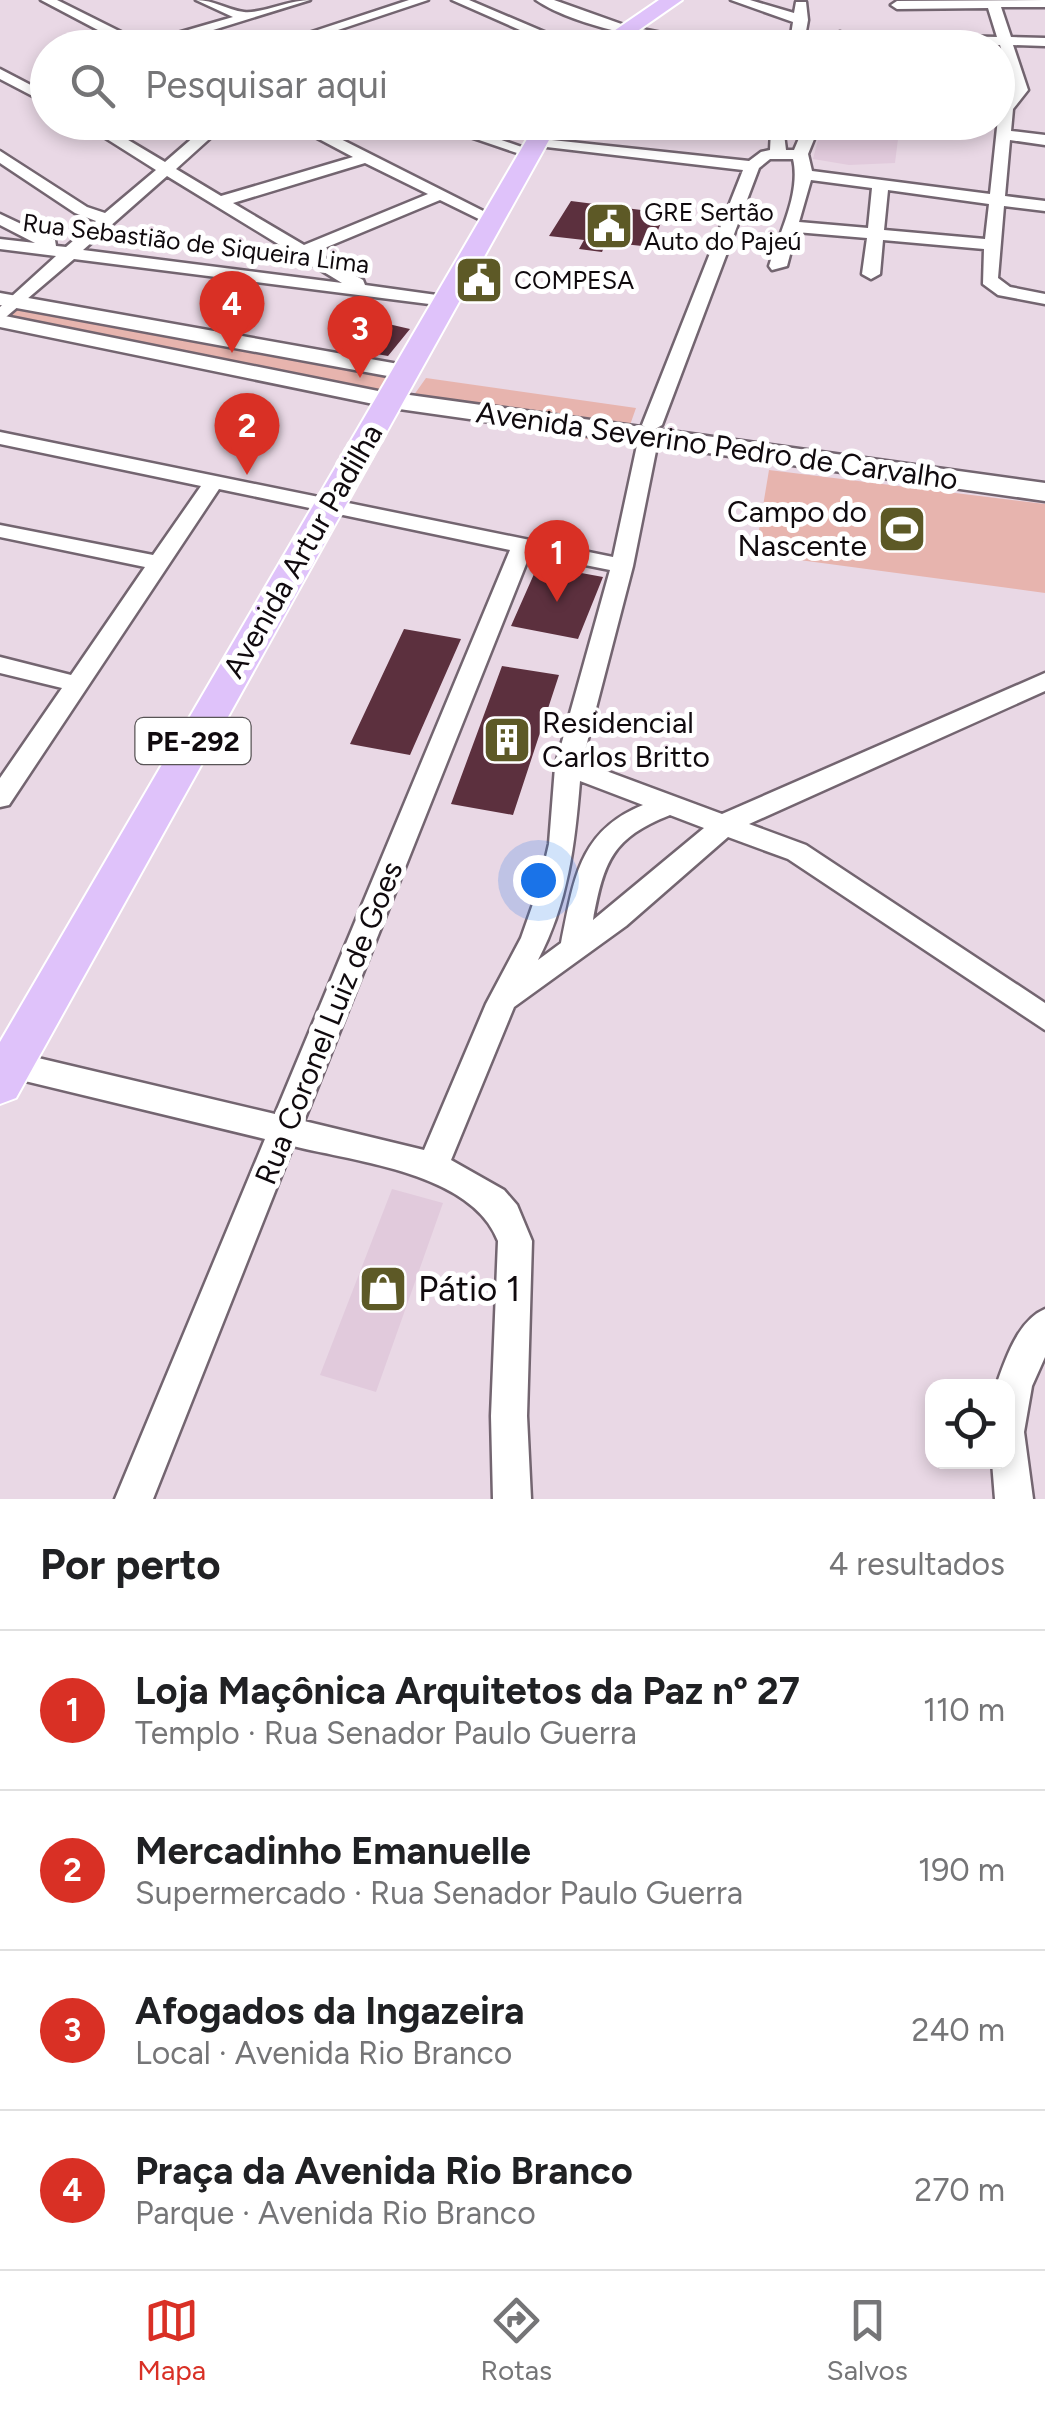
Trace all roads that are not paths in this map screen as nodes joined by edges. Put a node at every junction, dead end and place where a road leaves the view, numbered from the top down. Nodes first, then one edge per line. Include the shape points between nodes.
1 (47, 0) edge
2 (202, 0) edge
3 (304, 0) edge
4 (422, 0) edge
5 (458, 0) edge
6 (542, 0) edge
7 (672, 0) edge
8 (738, 0) edge
9 (992, 1) edge
10 (897, 3) edge
11 (1045, 4) edge
12 (246, 17) junction
13 (624, 29) junction
14 (107, 30) edge
15 (200, 30) edge
16 (341, 30) edge
17 (534, 30) edge
18 (630, 30) edge
19 (798, 30) edge
20 (902, 30) edge
21 (1000, 30) edge
22 (1015, 42) edge
23 (1045, 42) edge
24 (1015, 71) edge
25 (0, 73) edge
26 (30, 79) edge
27 (17, 83) junction
28 (0, 88) edge
29 (30, 90) edge
30 (1015, 96) edge
31 (1015, 136) edge
32 (118, 140) edge
33 (200, 140) edge
34 (327, 140) edge
35 (538, 140) edge
36 (547, 140) edge
37 (778, 140) edge
38 (806, 140) edge
39 (1002, 140) edge
40 (1045, 140) edge
41 (778, 152) junction
42 (800, 154) junction
43 (0, 156) edge
44 (362, 159) junction
45 (752, 166) junction
46 (167, 169) junction
47 (805, 175) junction
48 (880, 183) junction
49 (438, 196) junction
50 (997, 198) junction
51 (221, 201) junction
52 (1045, 206) edge
53 (107, 218) junction
54 (0, 219) edge
55 (493, 220) junction
56 (788, 226) junction
57 (874, 234) junction
58 (0, 244) edge
59 (991, 245) junction
60 (304, 251) junction
61 (70, 252) junction
62 (778, 266) dead end
63 (870, 274) dead end
64 (364, 289) junction
65 (1045, 298) edge
66 (445, 301) junction
67 (4, 310) edge
68 (396, 386) junction
69 (662, 432) junction
70 (0, 438) edge
71 (746, 443) junction
72 (1045, 480) edge
73 (214, 482) junction
74 (1045, 492) edge
75 (327, 505) junction
76 (0, 530) edge
77 (522, 546) junction
78 (158, 563) junction
79 (622, 566) junction
80 (0, 665) edge
81 (1045, 682) edge
82 (76, 684) junction
83 (568, 767) junction
84 (0, 798) edge
85 (667, 806) junction
86 (727, 824) junction
87 (574, 949) junction
88 (502, 1004) junction
89 (1045, 1018) edge
90 (4, 1070) edge
91 (286, 1131) junction
92 (433, 1166) junction
93 (1045, 1326) edge
94 (1015, 1380) edge
95 (1011, 1469) edge
96 (134, 1499) edge
97 (512, 1499) edge
98 (1014, 1499) edge

1 - 14 street
2 - 12 street
3 - 12 street
4 - 16 street
5 - 17 street
6 - 13 street
7 - 13 main road
8 - 19 street via 801,12
9 - 10 street
9 - 11 street
9 - 21 street
10 - 20 street
12 - 15 street
13 - 18 street
22 - 23 street
24 - 30 street via 1021,87
25 - 27 street
26 - 27 street
27 - 28 street
27 - 29 street
31 - 40 street
32 - 46 street
33 - 46 street
34 - 44 street
35 - 55 main road, Avenida Artur Padilha / PE-292
36 - 45 street
37 - 41 street
38 - 42 street
39 - 50 street
41 - 42 street
41 - 45 street
42 - 47 street
43 - 53 street via 81,210
44 - 49 street
44 - 51 street
45 - 69 street
46 - 51 street
46 - 53 street
47 - 48 street
47 - 56 street
48 - 50 street
48 - 57 street
49 - 55 street
49 - 60 street
50 - 52 street
50 - 59 street
51 - 60 street
53 - 61 street
54 - 61 street
55 - 66 main road, Avenida Artur Padilha / PE-292
56 - 57 street
56 - 62 street
57 - 59 street
57 - 63 street
58 - 61 street, Rua Sebastião de Siqueira Lima
59 - 65 street via 989,280 996,288
60 - 64 street
61 - 64 street, Rua Sebastião de Siqueira Lima
61 - 67 street
64 - 66 street, Rua Sebastião de Siqueira Lima
66 - 68 main road, Avenida Artur Padilha / PE-292
67 - 68 street
67 - 68 street
68 - 69 main road, Avenida Severino Pedro de Carvalho
68 - 75 main road, Avenida Artur Padilha / PE-292
69 - 71 main road, Avenida Severino Pedro de Carvalho
69 - 79 street
70 - 73 street
71 - 72 main road, Avenida Severino Pedro de Carvalho
71 - 74 main road, Avenida Severino Pedro de Carvalho
73 - 75 street
73 - 78 street
75 - 77 street
75 - 90 main road, Avenida Artur Padilha / PE-292
76 - 78 street
77 - 79 street
77 - 91 street, Rua Coronel Luiz de Goes
78 - 82 street
79 - 83 street
80 - 82 street
81 - 86 street
82 - 84 street
83 - 85 street
83 - 88 street via 553,887
85 - 86 street
85 - 87 street via 618,829 603,845
86 - 87 street
86 - 89 street via 797,852
87 - 88 street
88 - 92 street
90 - 91 street
91 - 92 street
91 - 96 street, Rua Coronel Luiz de Goes
92 - 97 street via 492,1200 505,1216 516,1252
93 - 94 street
95 - 98 street

